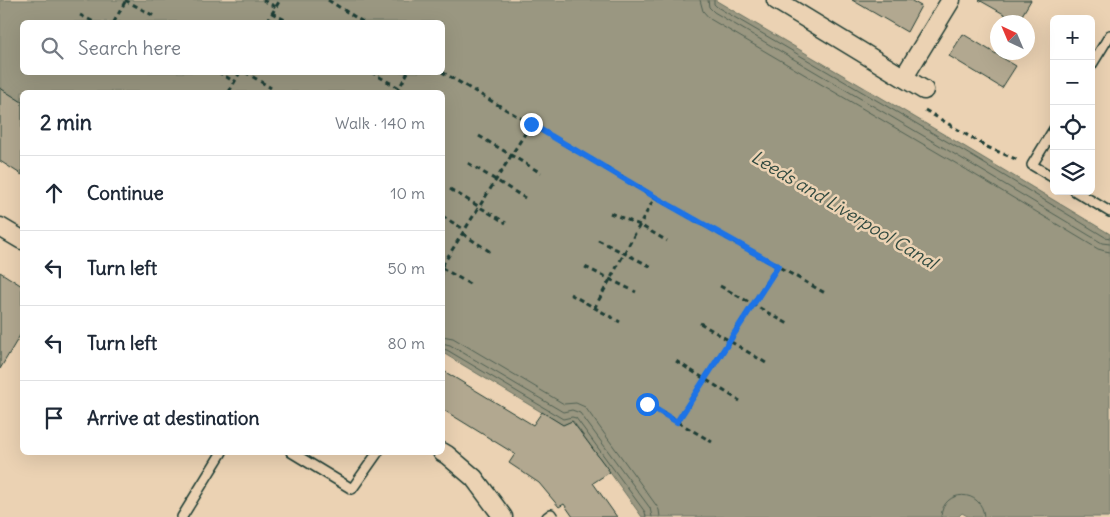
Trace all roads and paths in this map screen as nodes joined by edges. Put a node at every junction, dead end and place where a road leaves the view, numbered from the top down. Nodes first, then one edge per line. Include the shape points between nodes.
1 (126, 0) edge
2 (263, 0) edge
3 (280, 0) edge
4 (328, 0) edge
5 (776, 0) edge
6 (951, 0) edge
7 (276, 7) junction
8 (804, 7) edge
9 (272, 13) junction
10 (80, 15) dead end
11 (154, 16) dead end
12 (90, 20) edge
13 (115, 20) edge
14 (268, 20) edge
15 (285, 20) edge
16 (360, 20) edge
17 (1110, 35) edge
18 (1095, 60) edge
19 (445, 74) edge
20 (223, 75) edge
21 (238, 75) edge
22 (250, 75) edge
23 (376, 75) edge
24 (406, 75) edge
25 (904, 78) junction
26 (235, 82) junction
27 (270, 88) dead end
28 (230, 90) edge
29 (398, 90) edge
30 (402, 90) edge
31 (922, 98) joint
32 (531, 124) junction
33 (479, 136) dead end
34 (1050, 136) edge
35 (468, 164) dead end
36 (1032, 165) junction
37 (541, 173) dead end
38 (1050, 176) edge
39 (450, 190) dead end
40 (1082, 195) edge
41 (655, 197) junction
42 (525, 198) dead end
43 (1110, 212) edge
44 (610, 213) dead end
45 (445, 218) edge
46 (506, 223) dead end
47 (640, 225) junction
48 (0, 227) edge
49 (464, 232) junction
50 (20, 239) edge
51 (598, 240) dead end
52 (667, 241) dead end
53 (492, 252) dead end
54 (445, 262) edge
55 (778, 266) junction
56 (585, 267) dead end
57 (654, 268) dead end
58 (445, 269) edge
59 (473, 286) dead end
60 (720, 286) dead end
61 (636, 292) dead end
62 (825, 293) dead end
63 (570, 294) dead end
64 (595, 307) junction
65 (620, 322) dead end
66 (700, 323) dead end
67 (790, 325) dead end
68 (676, 361) dead end
69 (766, 363) dead end
70 (740, 401) dead end
71 (647, 404) dead end
72 (677, 422) junction
73 (712, 442) dead end
74 (445, 454) edge
75 (220, 455) edge
76 (296, 455) edge
77 (376, 455) edge
78 (182, 517) edge
79 (503, 517) edge
80 (547, 517) edge
81 (553, 517) edge

1 - 11 path
1 - 13 path
2 - 7 path
3 - 7 path
4 - 16 path
5 - 8 street
6 - 25 street
7 - 9 path
8 - 25 street
9 - 14 path
9 - 15 path
10 - 12 path
17 - 18 lane
19 - 32 path
20 - 26 path
21 - 26 path
22 - 27 path
23 - 30 path
24 - 29 path
25 - 31 street
26 - 28 path
31 - 36 path via 987,147
32 - 41 path
32 - 49 path
33 - 37 path
34 - 36 lane
35 - 42 path
36 - 38 lane
39 - 46 path
40 - 43 lane
41 - 47 path
41 - 55 path
44 - 47 path
45 - 49 path
47 - 52 path
47 - 64 path
48 - 50 street
49 - 53 path
49 - 54 path
51 - 57 path
55 - 62 path
55 - 72 path
56 - 61 path
58 - 59 path
60 - 67 path
63 - 64 path
64 - 65 path
66 - 69 path
68 - 70 path
71 - 72 path
72 - 73 path
74 - 79 street via 474,478
75 - 78 lane
76 - 77 lane via 352,489
80 - 81 lane via 551,514

